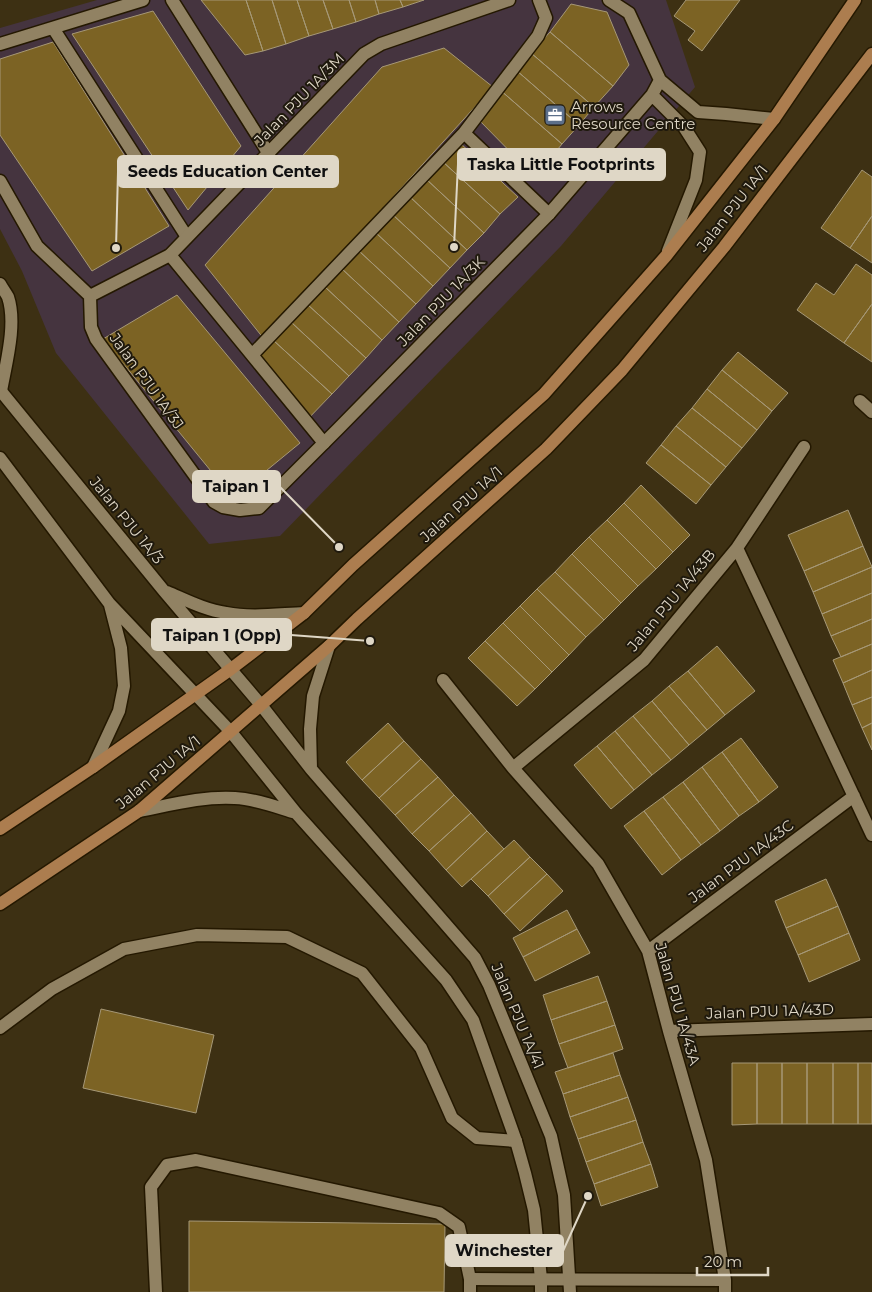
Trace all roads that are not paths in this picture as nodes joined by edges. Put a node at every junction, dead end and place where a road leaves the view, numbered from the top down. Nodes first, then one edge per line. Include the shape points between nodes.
1 (143, 0) edge
2 (172, 0) edge
3 (509, 0) edge
4 (539, 0) edge
5 (610, 0) edge
6 (855, 0) edge
7 (53, 28) junction
8 (0, 44) edge
9 (872, 54) edge
10 (660, 80) junction
11 (652, 95) junction
12 (774, 119) junction
13 (464, 133) junction
14 (269, 154) junction
15 (0, 181) edge
16 (549, 214) junction
17 (187, 237) junction
18 (170, 255) junction
19 (666, 256) junction
20 (0, 284) edge
21 (90, 296) junction
22 (252, 355) junction
23 (0, 390) edge
24 (860, 401) dead end
25 (872, 412) edge
26 (324, 443) junction
27 (804, 448) dead end
28 (0, 458) edge
29 (240, 510) joint
30 (737, 548) junction
31 (164, 592) junction
32 (109, 602) junction
33 (304, 613) junction
34 (330, 646) junction
35 (231, 669) junction
36 (443, 680) dead end
37 (195, 694) junction
38 (261, 705) junction
39 (231, 732) junction
40 (93, 767) junction
41 (513, 768) junction
42 (311, 769) junction
43 (854, 796) junction
44 (139, 811) junction
45 (296, 813) junction
46 (0, 829) edge
47 (872, 835) edge
48 (0, 904) edge
49 (648, 951) junction
50 (872, 1024) edge
51 (0, 1028) edge
52 (669, 1031) junction
53 (516, 1141) junction
54 (470, 1286) edge
55 (542, 1286) edge
56 (570, 1286) edge
57 (725, 1286) edge
58 (156, 1292) edge

1 - 7 street
2 - 14 street
3 - 14 street, Jalan PJU 1A/3M via 381,44 364,54
4 - 13 street via 546,18 538,36
5 - 10 street via 628,13
6 - 12 main road, Jalan PJU 1A/1
7 - 8 street
7 - 17 street
9 - 34 main road, Jalan PJU 1A/1 via 724,246 622,370 546,450
10 - 11 street
10 - 12 street via 698,112
11 - 16 street, Jalan PJU 1A/3K
11 - 19 street via 684,127 700,152 696,180
12 - 19 main road, Jalan PJU 1A/1
13 - 16 street
13 - 22 street
14 - 17 street, Jalan PJU 1A/3M
15 - 21 street via 37,246
16 - 26 street, Jalan PJU 1A/3K
17 - 18 street, Jalan PJU 1A/3M
18 - 21 street, Jalan PJU 1A/3M
18 - 22 street
19 - 33 main road, Jalan PJU 1A/1 via 544,394
20 - 23 street via 8,297 11,315 10,342
21 - 29 street, Jalan PJU 1A/3J via 91,327 96,340 214,502
22 - 26 street
23 - 31 street, Jalan PJU 1A/3
24 - 25 street
26 - 29 street, Jalan PJU 1A/3K via 259,508
27 - 30 street, Jalan PJU 1A/43B
28 - 32 street
30 - 41 street, Jalan PJU 1A/43B via 644,660
30 - 43 street
31 - 33 street via 225,613
31 - 35 street, Jalan PJU 1A/3
32 - 37 street
32 - 40 street via 121,648 124,686 119,711
33 - 35 main road, Jalan PJU 1A/1
34 - 38 main road, Jalan PJU 1A/1
34 - 42 street via 313,696
35 - 37 main road, Jalan PJU 1A/1
35 - 38 street, Jalan PJU 1A/3
36 - 41 street, Jalan PJU 1A/43A
37 - 39 street
37 - 40 main road, Jalan PJU 1A/1
38 - 39 main road, Jalan PJU 1A/1
38 - 42 street, Jalan PJU 1A/41
39 - 44 main road, Jalan PJU 1A/1
39 - 45 street
40 - 46 main road, Jalan PJU 1A/1
41 - 49 street, Jalan PJU 1A/43A via 598,864
42 - 56 street, Jalan PJU 1A/41 via 475,958 551,1136 564,1195
43 - 47 street
43 - 49 street, Jalan PJU 1A/43C
44 - 45 street via 186,801 236,798 263,802
44 - 48 main road, Jalan PJU 1A/1
45 - 53 street via 446,980 473,1020
49 - 52 street, Jalan PJU 1A/43A
50 - 52 street, Jalan PJU 1A/43D
51 - 53 street via 52,989 124,949 197,935 286,937 362,973 421,1048 452,1118 477,1138
52 - 57 street, Jalan PJU 1A/43A via 706,1160
53 - 55 street via 534,1210
54 - 55 street
54 - 58 street via 459,1227 439,1213 196,1160 167,1165 151,1187
55 - 56 street
56 - 57 street

